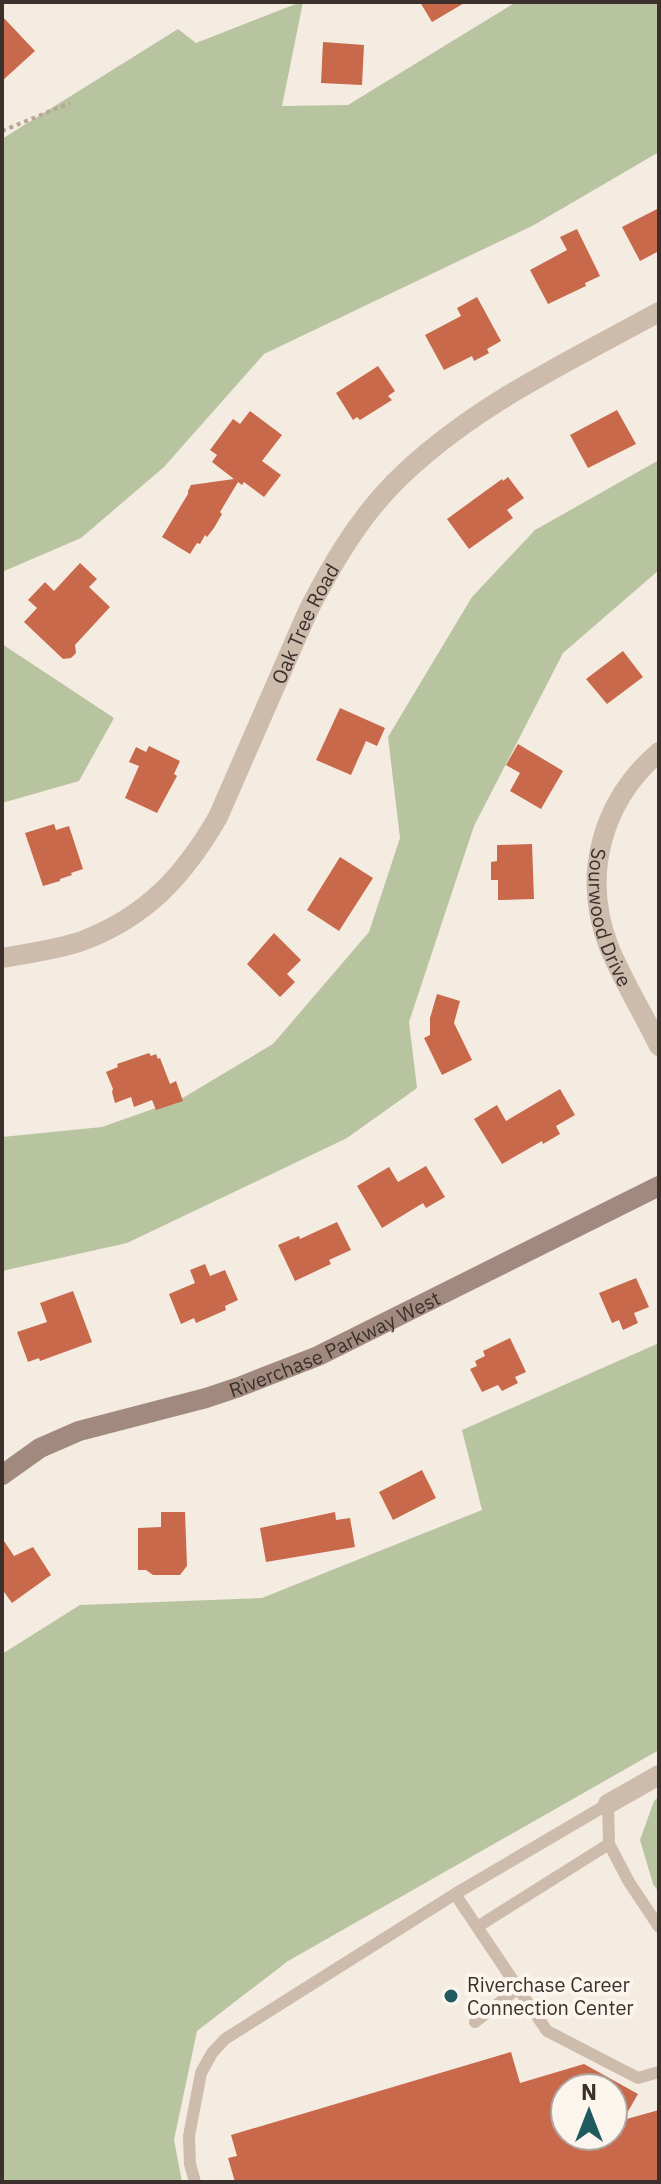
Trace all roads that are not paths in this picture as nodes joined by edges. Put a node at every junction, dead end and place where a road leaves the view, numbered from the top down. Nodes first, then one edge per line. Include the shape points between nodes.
1 (659, 312) edge
2 (659, 752) edge
3 (2, 958) edge
4 (659, 1046) edge
5 (659, 1186) edge
6 (2, 1475) edge
7 (659, 1775) edge
8 (608, 1804) junction
9 (609, 1844) junction
10 (455, 1894) junction
11 (477, 1927) junction
12 (659, 1927) edge
13 (518, 1988) junction
14 (475, 2022) dead end
15 (659, 2072) edge
16 (195, 2182) edge

1 - 3 street, Oak Tree Road via 503,398 444,439 391,486 323,581 218,817 188,864 152,902 82,941
2 - 4 street, Sourwood Drive via 621,793 608,822 599,848 597,899 609,948
5 - 6 street, Riverchase Parkway West via 318,1356 206,1398 79,1431 40,1448
7 - 8 street
8 - 9 lane
8 - 10 lane
9 - 11 lane
9 - 12 lane
10 - 11 lane
10 - 16 lane via 225,2039 212,2053 201,2073 189,2136
11 - 13 lane
13 - 14 lane
13 - 15 lane via 547,2031 638,2078

